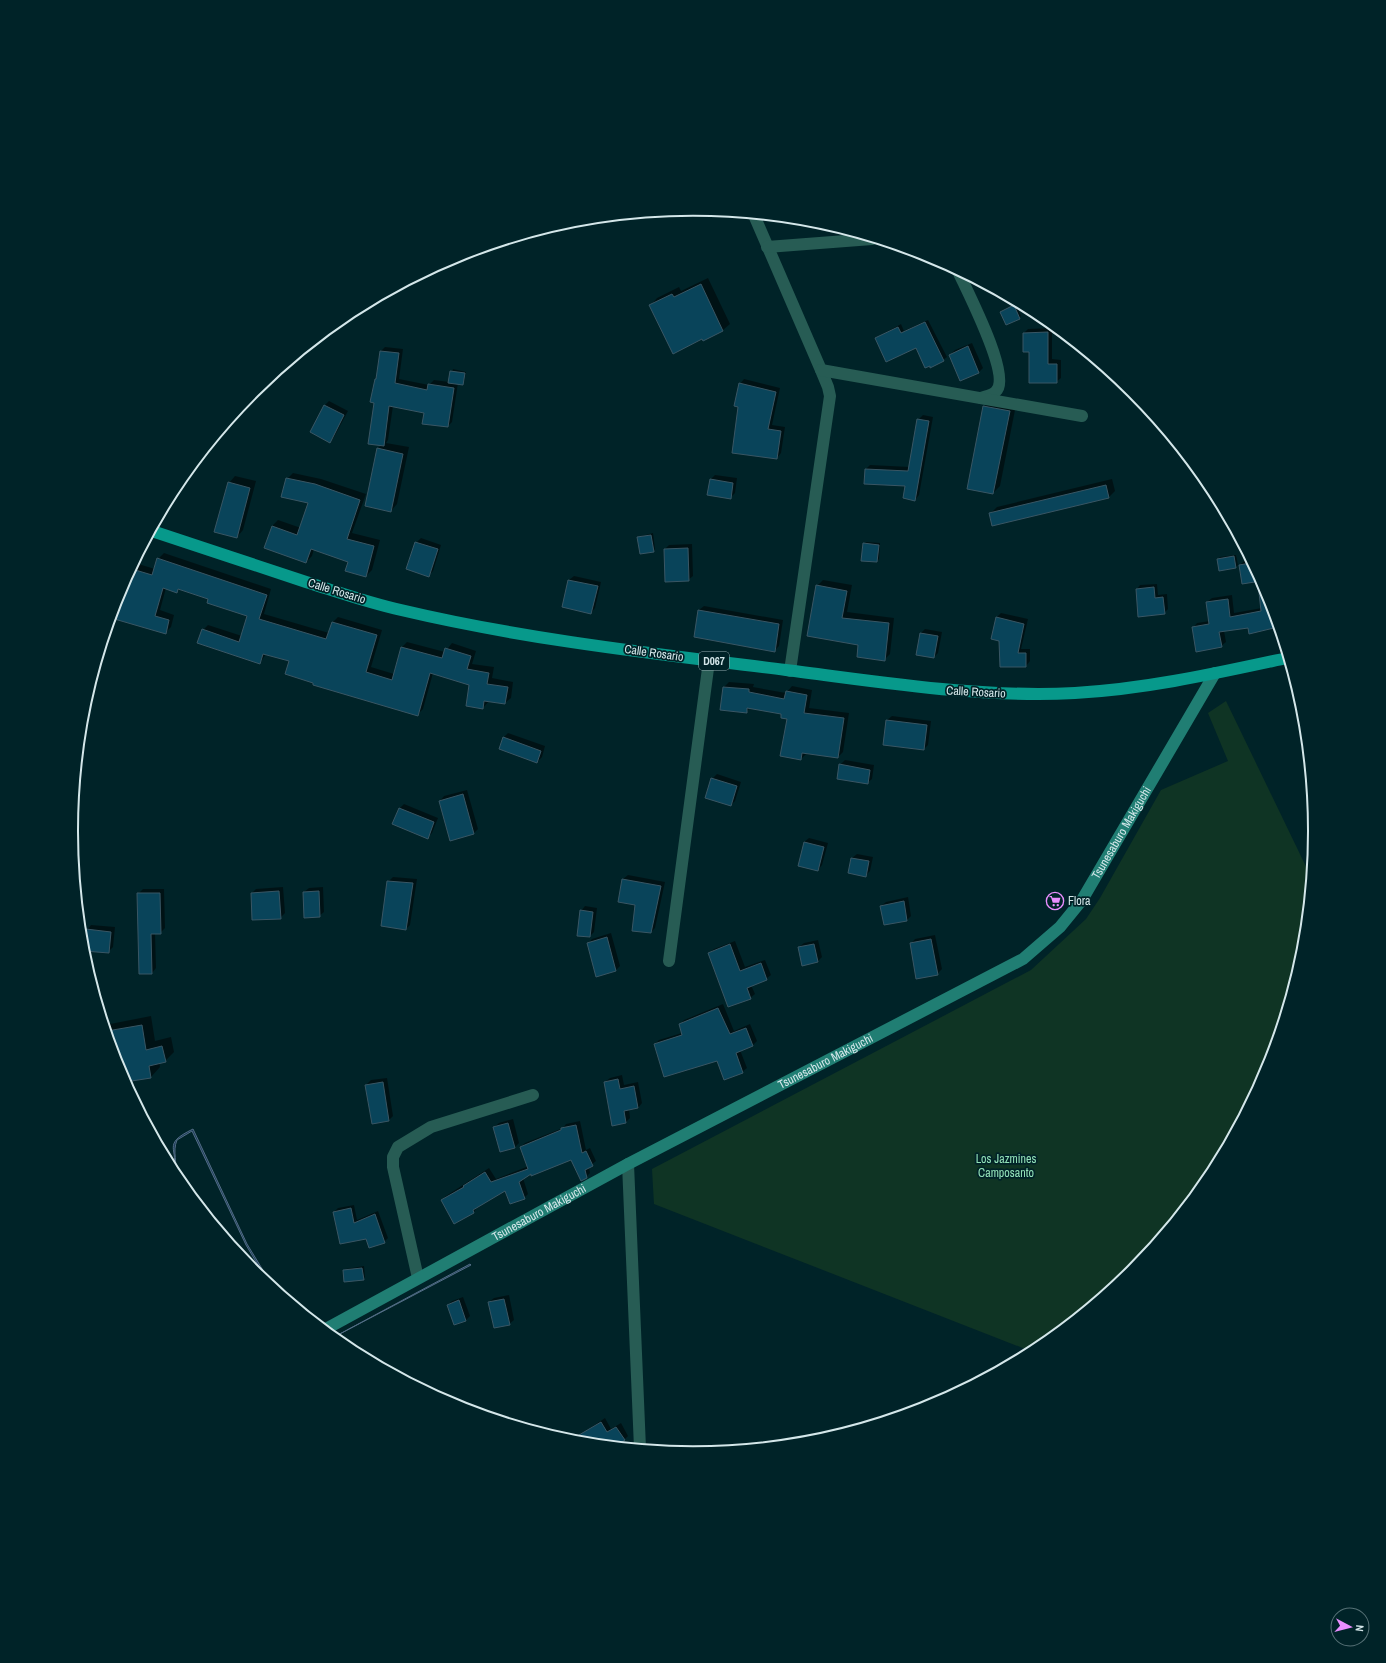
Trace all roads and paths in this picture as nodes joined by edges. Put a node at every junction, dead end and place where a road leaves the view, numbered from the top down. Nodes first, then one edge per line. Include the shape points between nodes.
1 (756, 220) edge
2 (861, 240) edge
3 (767, 247) junction
4 (961, 278) edge
5 (821, 370) junction
6 (981, 398) junction
7 (1082, 416) dead end
8 (156, 532) edge
9 (1283, 659) edge
10 (709, 661) junction
11 (790, 671) junction
12 (1215, 673) junction
13 (668, 961) dead end
14 (533, 1095) dead end
15 (628, 1164) junction
16 (418, 1278) junction
17 (330, 1327) edge
18 (640, 1444) edge

1 - 3 street
2 - 3 street
3 - 5 street
4 - 6 street via 995,354 999,369 998,389
5 - 6 street
5 - 11 street via 830,396
6 - 7 street
8 - 10 main road, Calle Rosario / D067 via 398,610 482,628
9 - 12 main road, Calle Rosario / D067
10 - 11 main road, Calle Rosario / D067
10 - 13 street
11 - 12 main road, Calle Rosario / D067 via 946,690 1019,694 1127,689
12 - 15 street, Tsunesaburo Makiguchi via 1082,900 1060,928 1023,959
14 - 16 street via 431,1126 398,1147 393,1157 393,1167
15 - 16 street, Tsunesaburo Makiguchi
15 - 18 street
16 - 17 street, Tsunesaburo Makiguchi

